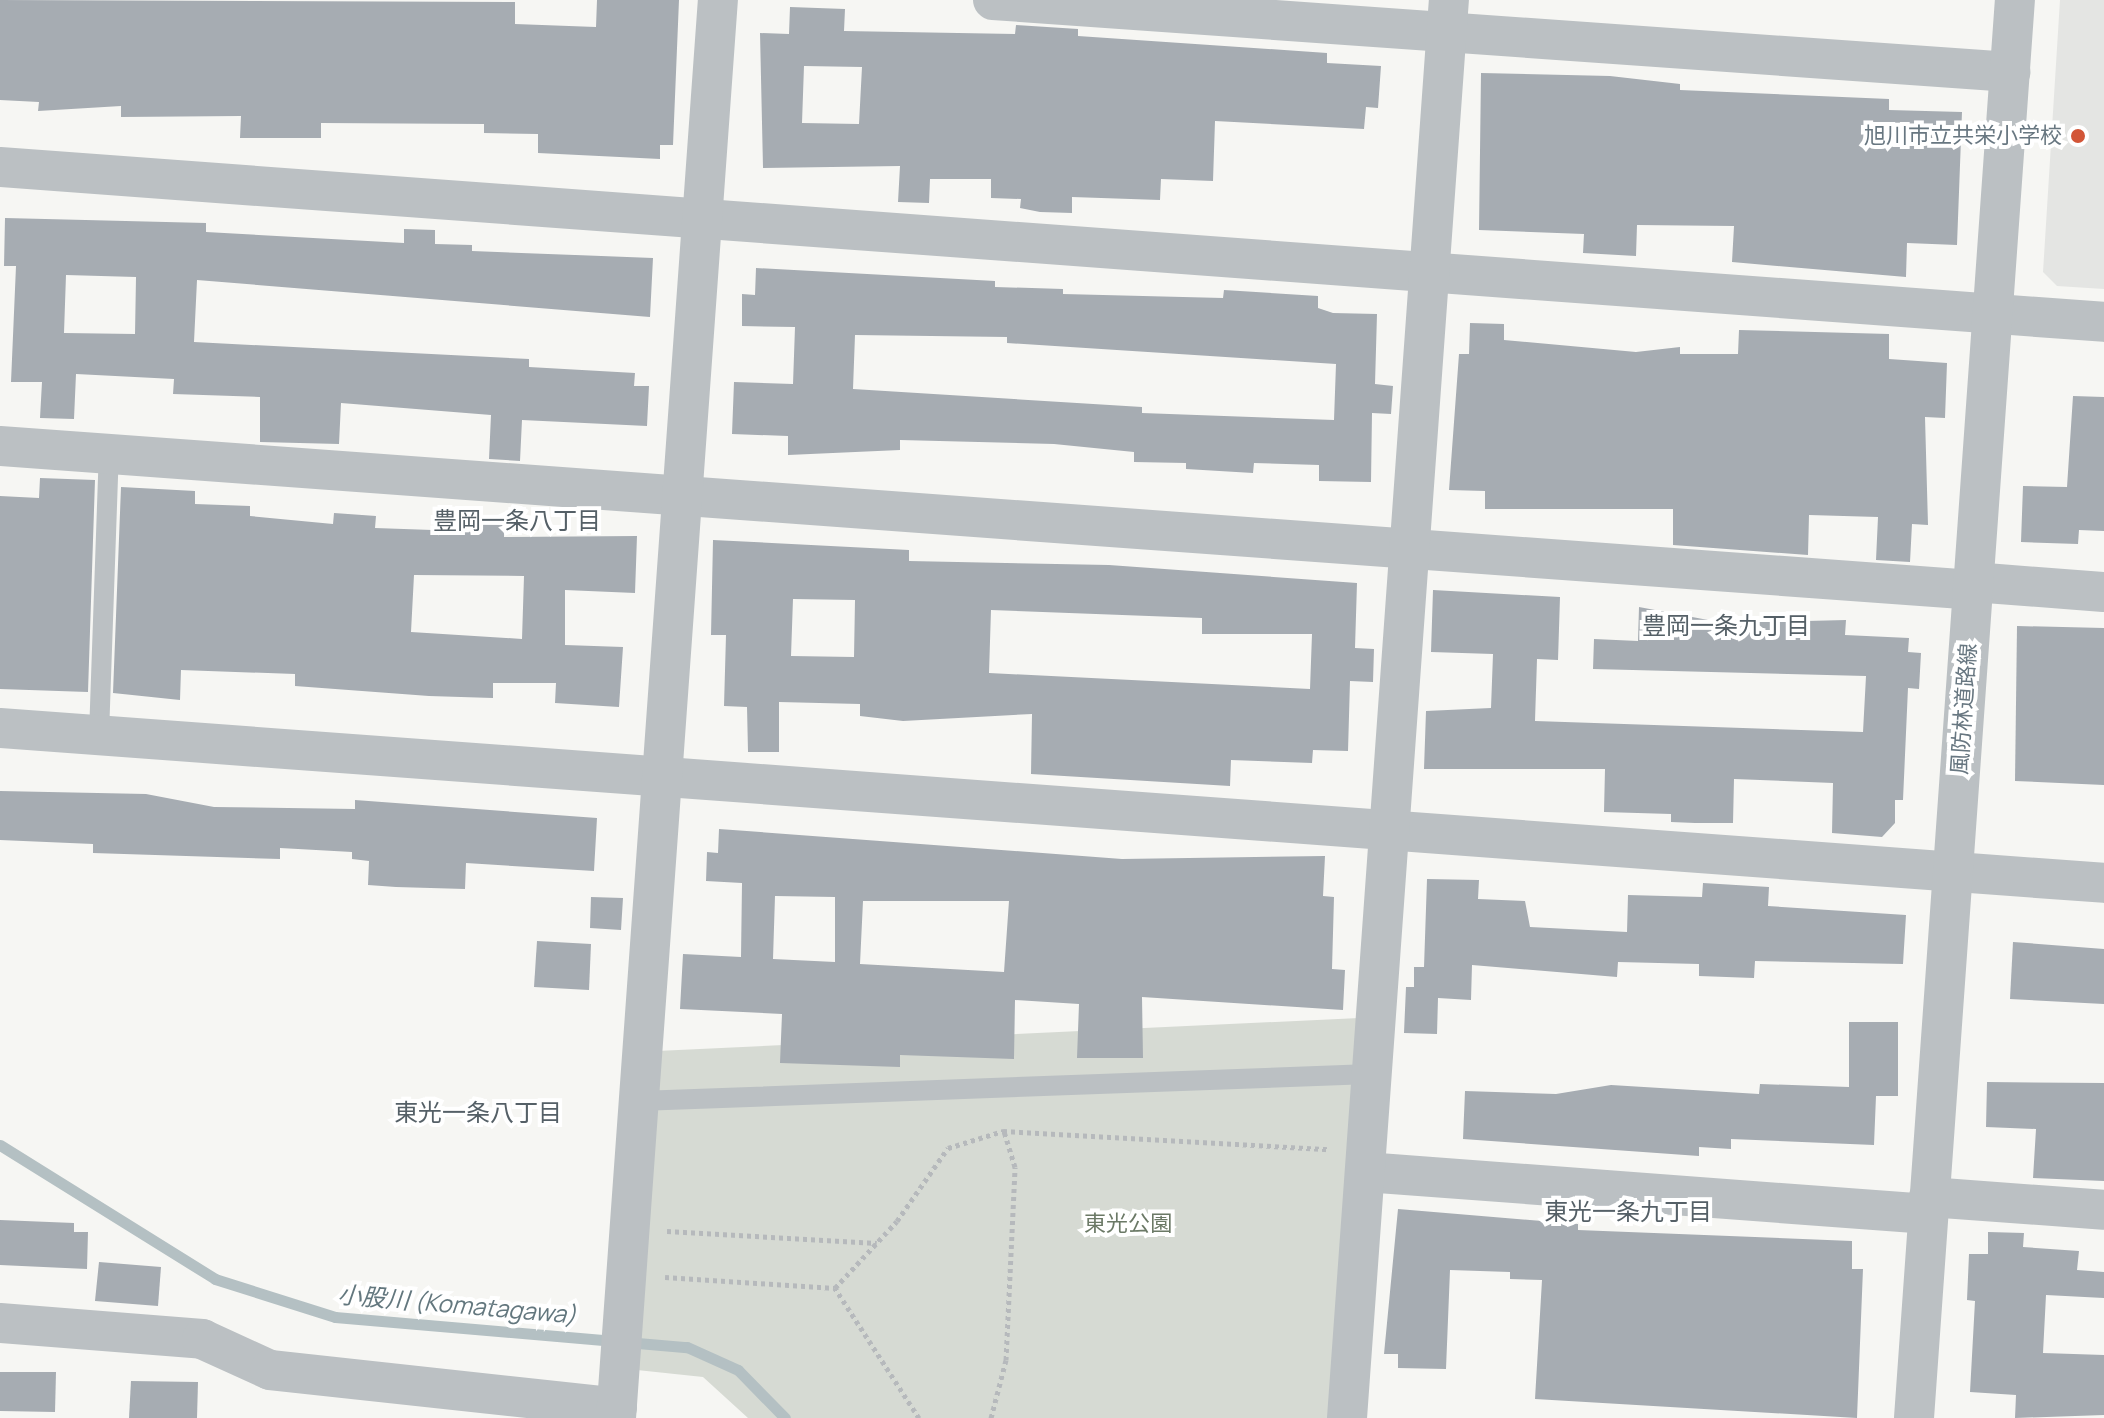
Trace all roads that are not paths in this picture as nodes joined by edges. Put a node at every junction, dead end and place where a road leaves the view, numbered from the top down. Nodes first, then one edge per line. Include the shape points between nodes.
1 (718, 0) edge
2 (993, 0) edge
3 (2015, 0) edge
4 (1448, 17) edge
5 (2010, 72) junction
6 (0, 167) edge
7 (703, 218) junction
8 (1427, 274) junction
9 (1992, 314) junction
10 (2104, 322) edge
11 (0, 446) edge
12 (109, 454) junction
13 (683, 499) junction
14 (1407, 550) junction
15 (1973, 586) junction
16 (2104, 592) edge
17 (0, 728) edge
18 (99, 735) junction
19 (663, 778) junction
20 (1387, 832) junction
21 (1952, 872) junction
22 (2104, 883) edge
23 (1371, 1074) junction
24 (639, 1101) junction
25 (1366, 1161) junction
26 (1929, 1206) junction
27 (2104, 1210) edge
28 (0, 1323) edge
29 (618, 1399) edge
30 (1347, 1418) edge
31 (1914, 1418) edge

1 - 7 street
2 - 4 street
3 - 5 street, 風防林道路線
4 - 5 street
4 - 8 street
5 - 9 street, 風防林道路線
6 - 7 street
7 - 8 street
7 - 13 street
8 - 9 street
8 - 14 street
9 - 10 street
9 - 15 street, 風防林道路線
11 - 12 street
12 - 13 street
12 - 18 lane
13 - 14 street
13 - 19 street
14 - 15 street
14 - 20 street
15 - 16 street
15 - 21 street, 風防林道路線
17 - 18 street
18 - 19 street
19 - 20 street
19 - 24 street
20 - 21 street
20 - 23 street
21 - 22 street
21 - 26 street, 風防林道路線
23 - 24 lane
23 - 25 street
24 - 29 street
25 - 26 street
25 - 30 street
26 - 27 street
26 - 31 street, 風防林道路線
28 - 29 street via 202,1339 270,1370

